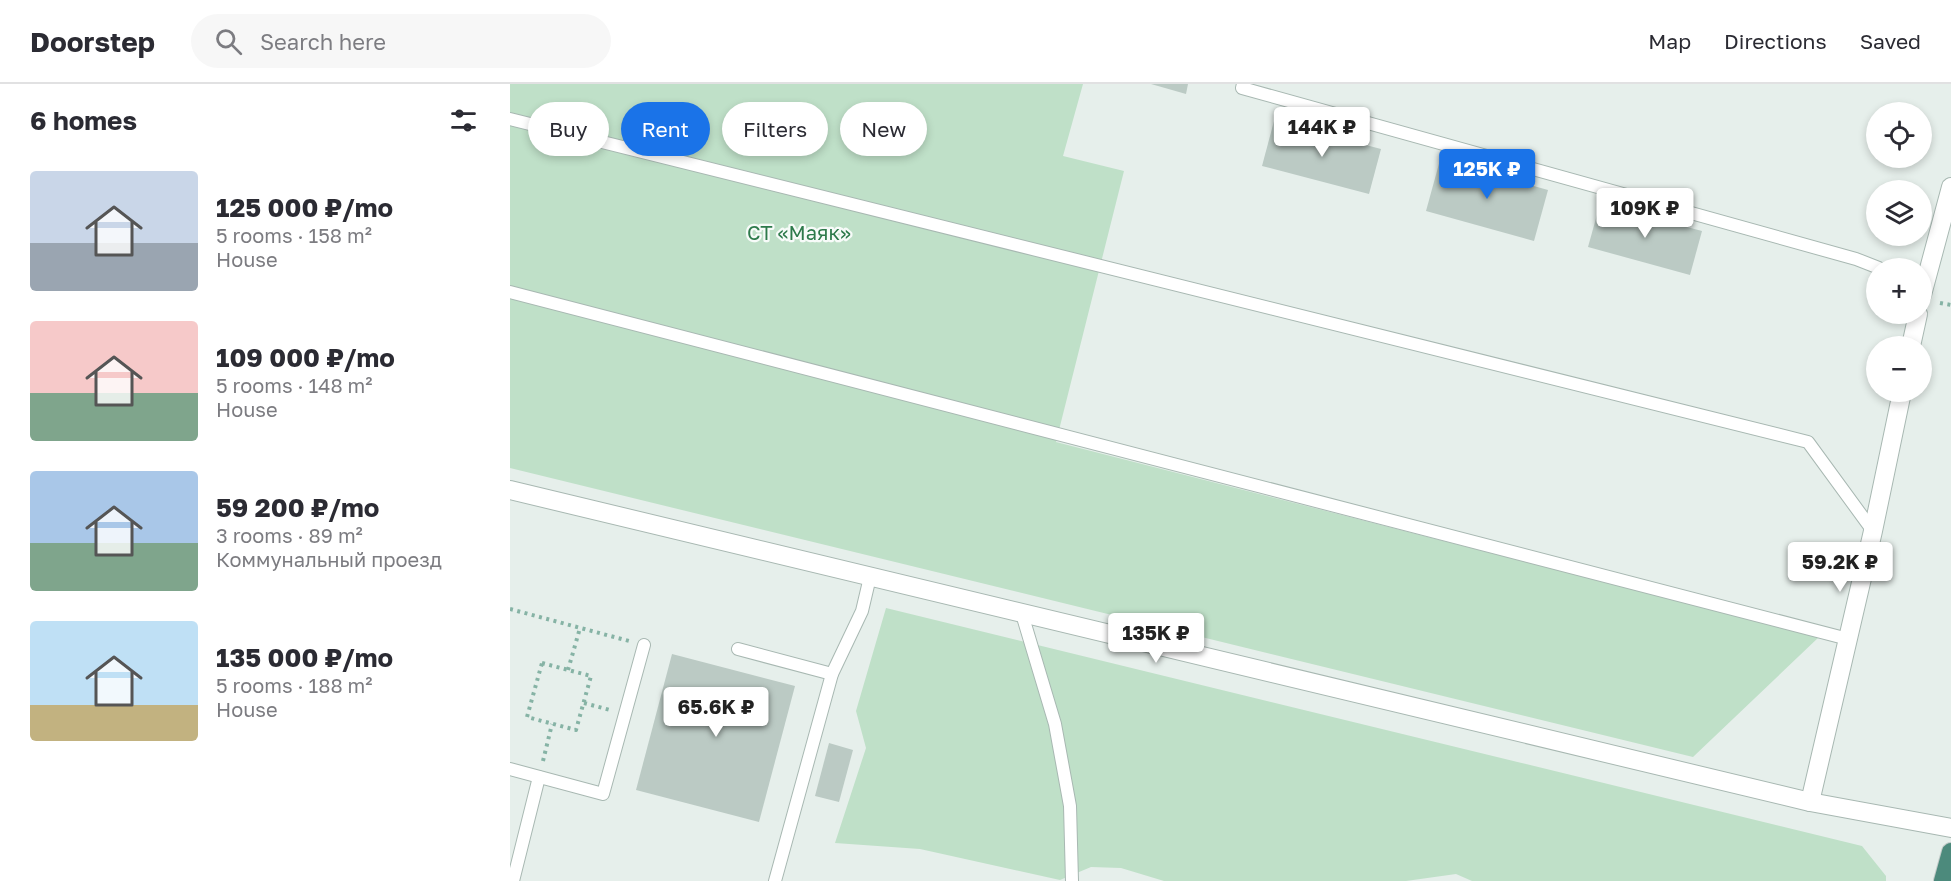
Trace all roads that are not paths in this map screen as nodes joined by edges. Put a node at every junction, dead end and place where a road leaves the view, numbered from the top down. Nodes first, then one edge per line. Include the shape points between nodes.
1 (1243, 84) edge
2 (510, 119) edge
3 (1951, 187) edge
4 (1931, 258) edge
5 (1866, 263) edge
6 (510, 292) edge
7 (1900, 402) edge
8 (510, 490) edge
9 (1873, 531) junction
10 (870, 577) junction
11 (1022, 614) junction
12 (1848, 639) junction
13 (644, 645) road end
14 (738, 649) dead end
15 (832, 674) junction
16 (510, 769) edge
17 (538, 777) junction
18 (1810, 802) junction
19 (1951, 828) edge
20 (1951, 852) edge
21 (513, 881) edge
22 (775, 881) edge
23 (1072, 881) edge
24 (1943, 881) edge

1 - 5 lane via 1242,88
2 - 9 lane via 1808,442
3 - 4 street
6 - 12 lane
7 - 9 street
8 - 10 street
9 - 12 street
10 - 11 street
10 - 15 lane via 862,611
11 - 18 street
11 - 23 lane via 1055,724 1070,806
12 - 18 street
13 - 17 lane via 603,794
14 - 15 lane
15 - 22 lane
16 - 17 lane
17 - 21 lane
18 - 19 street
20 - 24 highway

